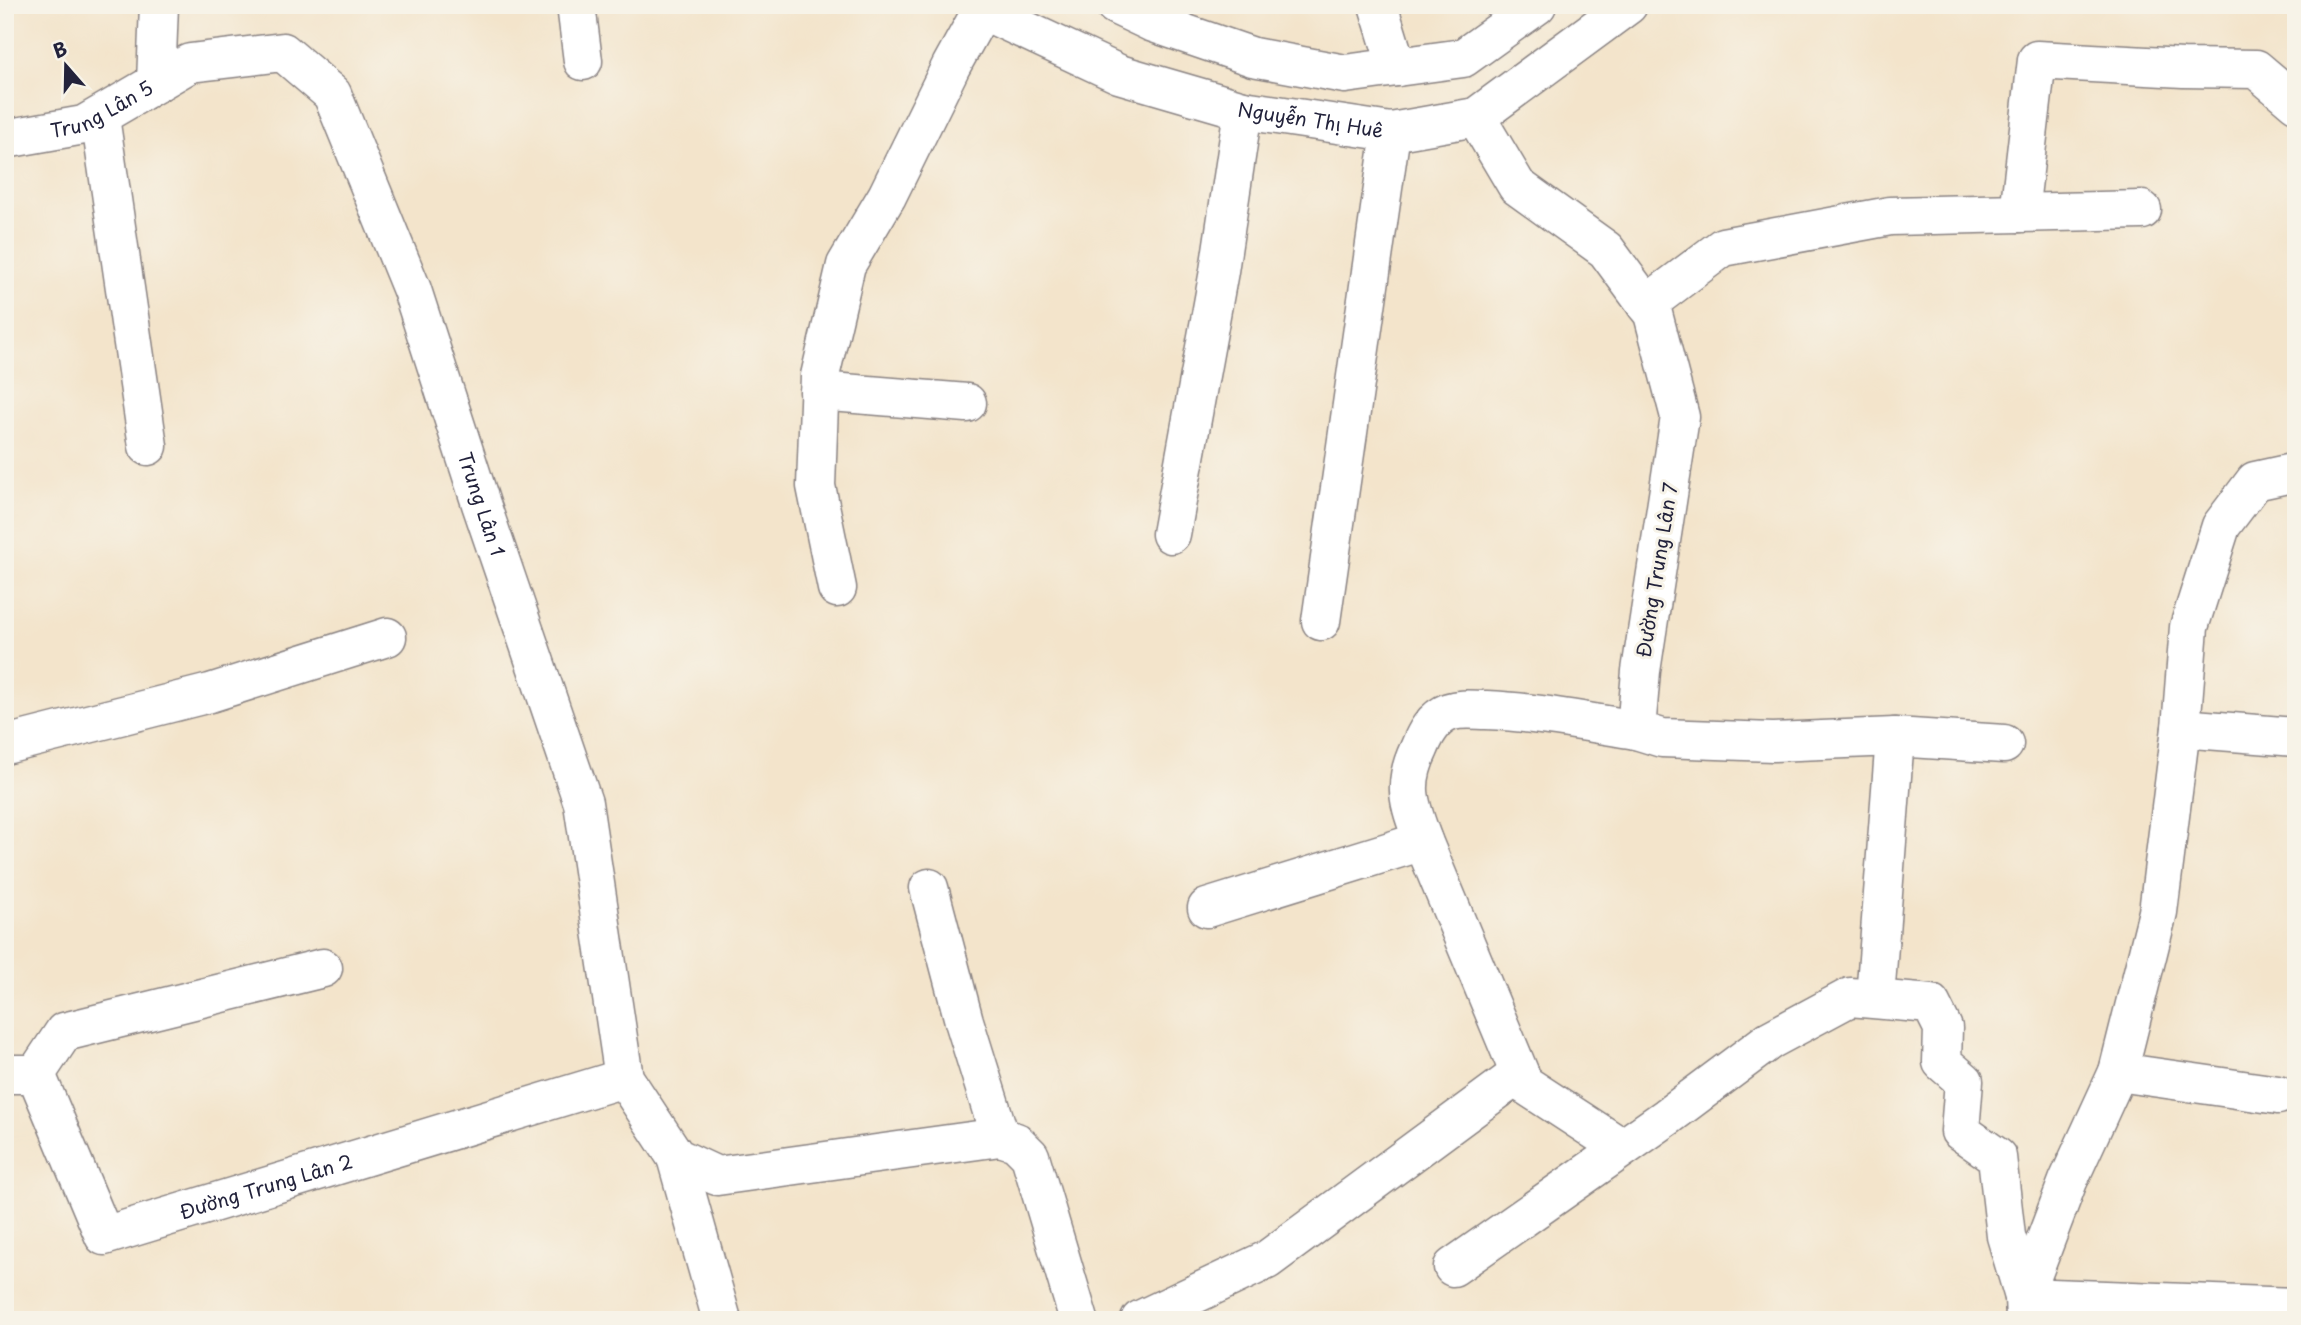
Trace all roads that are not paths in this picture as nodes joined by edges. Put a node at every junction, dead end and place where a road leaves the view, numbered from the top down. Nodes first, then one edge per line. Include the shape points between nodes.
1 (159, 5) edge
2 (576, 5) edge
3 (1115, 5) edge
4 (1378, 5) edge
5 (1537, 5) edge
6 (1628, 5) edge
7 (980, 8) edge
8 (583, 61) dead end
9 (190, 63) joint
10 (1397, 68) junction
11 (156, 83) junction
12 (2296, 103) edge
13 (1243, 110) junction
14 (100, 117) junction
15 (1476, 117) junction
16 (1391, 132) junction
17 (5, 139) edge
18 (2142, 210) dead end
19 (2019, 214) junction
20 (1646, 305) junction
21 (819, 391) junction
22 (967, 402) dead end
23 (148, 446) dead end
24 (2296, 472) edge
25 (1171, 534) dead end
26 (837, 588) dead end
27 (1321, 621) dead end
28 (387, 637) dead end
29 (2181, 728) junction
30 (1636, 730) junction
31 (1895, 737) junction
32 (2296, 737) edge
33 (2004, 744) dead end
34 (5, 745) edge
35 (1423, 841) junction
36 (929, 888) dead end
37 (1207, 908) dead end
38 (323, 968) dead end
39 (1875, 998) junction
40 (2118, 1072) junction
41 (20, 1074) edge
42 (1519, 1074) junction
43 (624, 1079) junction
44 (2278, 1095) dead end
45 (1000, 1137) junction
46 (1622, 1148) junction
47 (676, 1157) junction
48 (1452, 1267) dead end
49 (2296, 1307) edge
50 (2025, 1308) edge
51 (722, 1320) edge
52 (1079, 1320) edge
53 (1140, 1320) edge

1 - 11 street
2 - 8 street
3 - 10 street via 1253,57 1345,74
4 - 10 street
5 - 10 street via 1463,58
6 - 15 street, Nguyễn Thị Huê
7 - 13 street, Nguyễn Thị Huê via 1119,74
7 - 21 street via 887,196 846,265
9 - 11 street, Trung Lân 5
9 - 43 street, Trung Lân 1 via 283,52 332,94 411,290 583,803
11 - 14 street, Trung Lân 5
12 - 19 street via 2256,69 2037,60
13 - 16 street, Nguyễn Thị Huê
13 - 25 street
14 - 17 street, Trung Lân 5 via 84,125
14 - 23 street
15 - 16 street, Nguyễn Thị Huê
15 - 20 street, Đường Trung Lân 7 via 1517,186 1606,250
16 - 27 street
18 - 19 street
19 - 20 street via 1890,216 1723,247
20 - 30 street, Đường Trung Lân 7 via 1653,314 1680,416
21 - 22 street
21 - 26 street via 816,486
24 - 29 street via 2255,481 2221,526 2189,627
28 - 34 street via 210,693
29 - 32 street
29 - 40 street via 2158,912
30 - 31 street via 1662,738 1773,742
30 - 35 street via 1510,711 1447,712 1426,732 1411,764 1409,803
31 - 33 street
31 - 39 street
35 - 37 street
35 - 42 street
36 - 45 street
38 - 41 street via 64,1032
39 - 46 street via 1850,997 1770,1040
39 - 50 street via 1931,1004 1943,1028 1941,1062 1964,1081 1960,1131 1997,1157 2006,1236
40 - 44 street
40 - 50 street via 2068,1181
41 - 43 street, Đường Trung Lân 2 via 104,1236
42 - 46 street via 1524,1084
42 - 53 street via 1267,1260
43 - 47 street
45 - 47 street via 717,1176
45 - 52 street via 1016,1142 1030,1156
46 - 48 street
47 - 51 street
49 - 50 street

